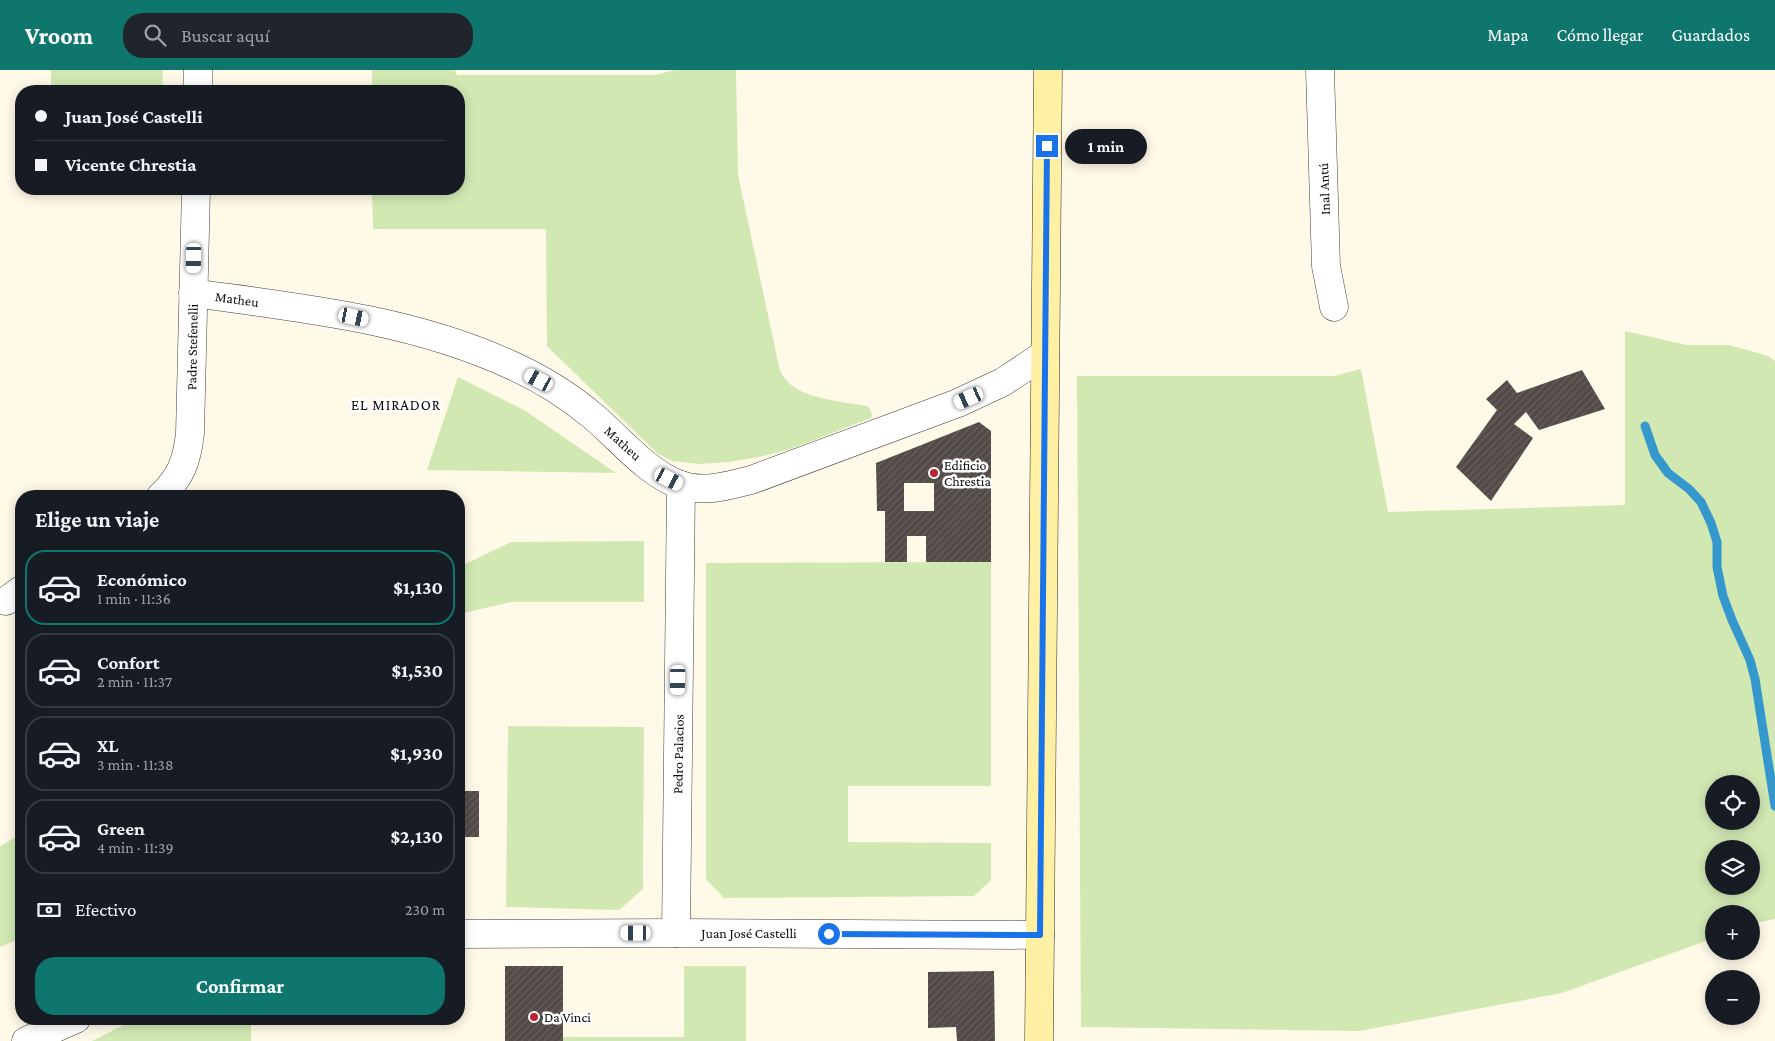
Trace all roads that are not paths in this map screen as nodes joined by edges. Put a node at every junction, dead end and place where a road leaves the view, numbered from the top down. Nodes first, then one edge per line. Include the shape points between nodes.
1 (198, 70) edge
2 (1048, 70) edge
3 (1320, 70) edge
4 (198, 85) edge
5 (196, 195) edge
6 (193, 293) junction
7 (1334, 307) dead end
8 (1044, 354) junction
9 (681, 485) junction
10 (168, 490) edge
11 (676, 933) junction
12 (465, 934) edge
13 (1040, 935) junction
14 (62, 1025) edge
15 (26, 1041) edge
16 (1039, 1041) edge

1 - 4 street
2 - 8 main road
3 - 7 street, Inal Antú via 1326,266
5 - 6 street, Padre Stefenelli
6 - 9 street, Matheu via 354,317 411,330 511,365 553,387 593,416 658,473
6 - 10 street, Padre Stefenelli via 188,451 183,468
8 - 9 street, Matheu via 1003,382 958,403 751,480 725,487
8 - 13 main road
9 - 11 street, Pedro Palacios
11 - 12 street, Juan José Castelli
11 - 13 street, Juan José Castelli
13 - 16 main road
14 - 15 street

